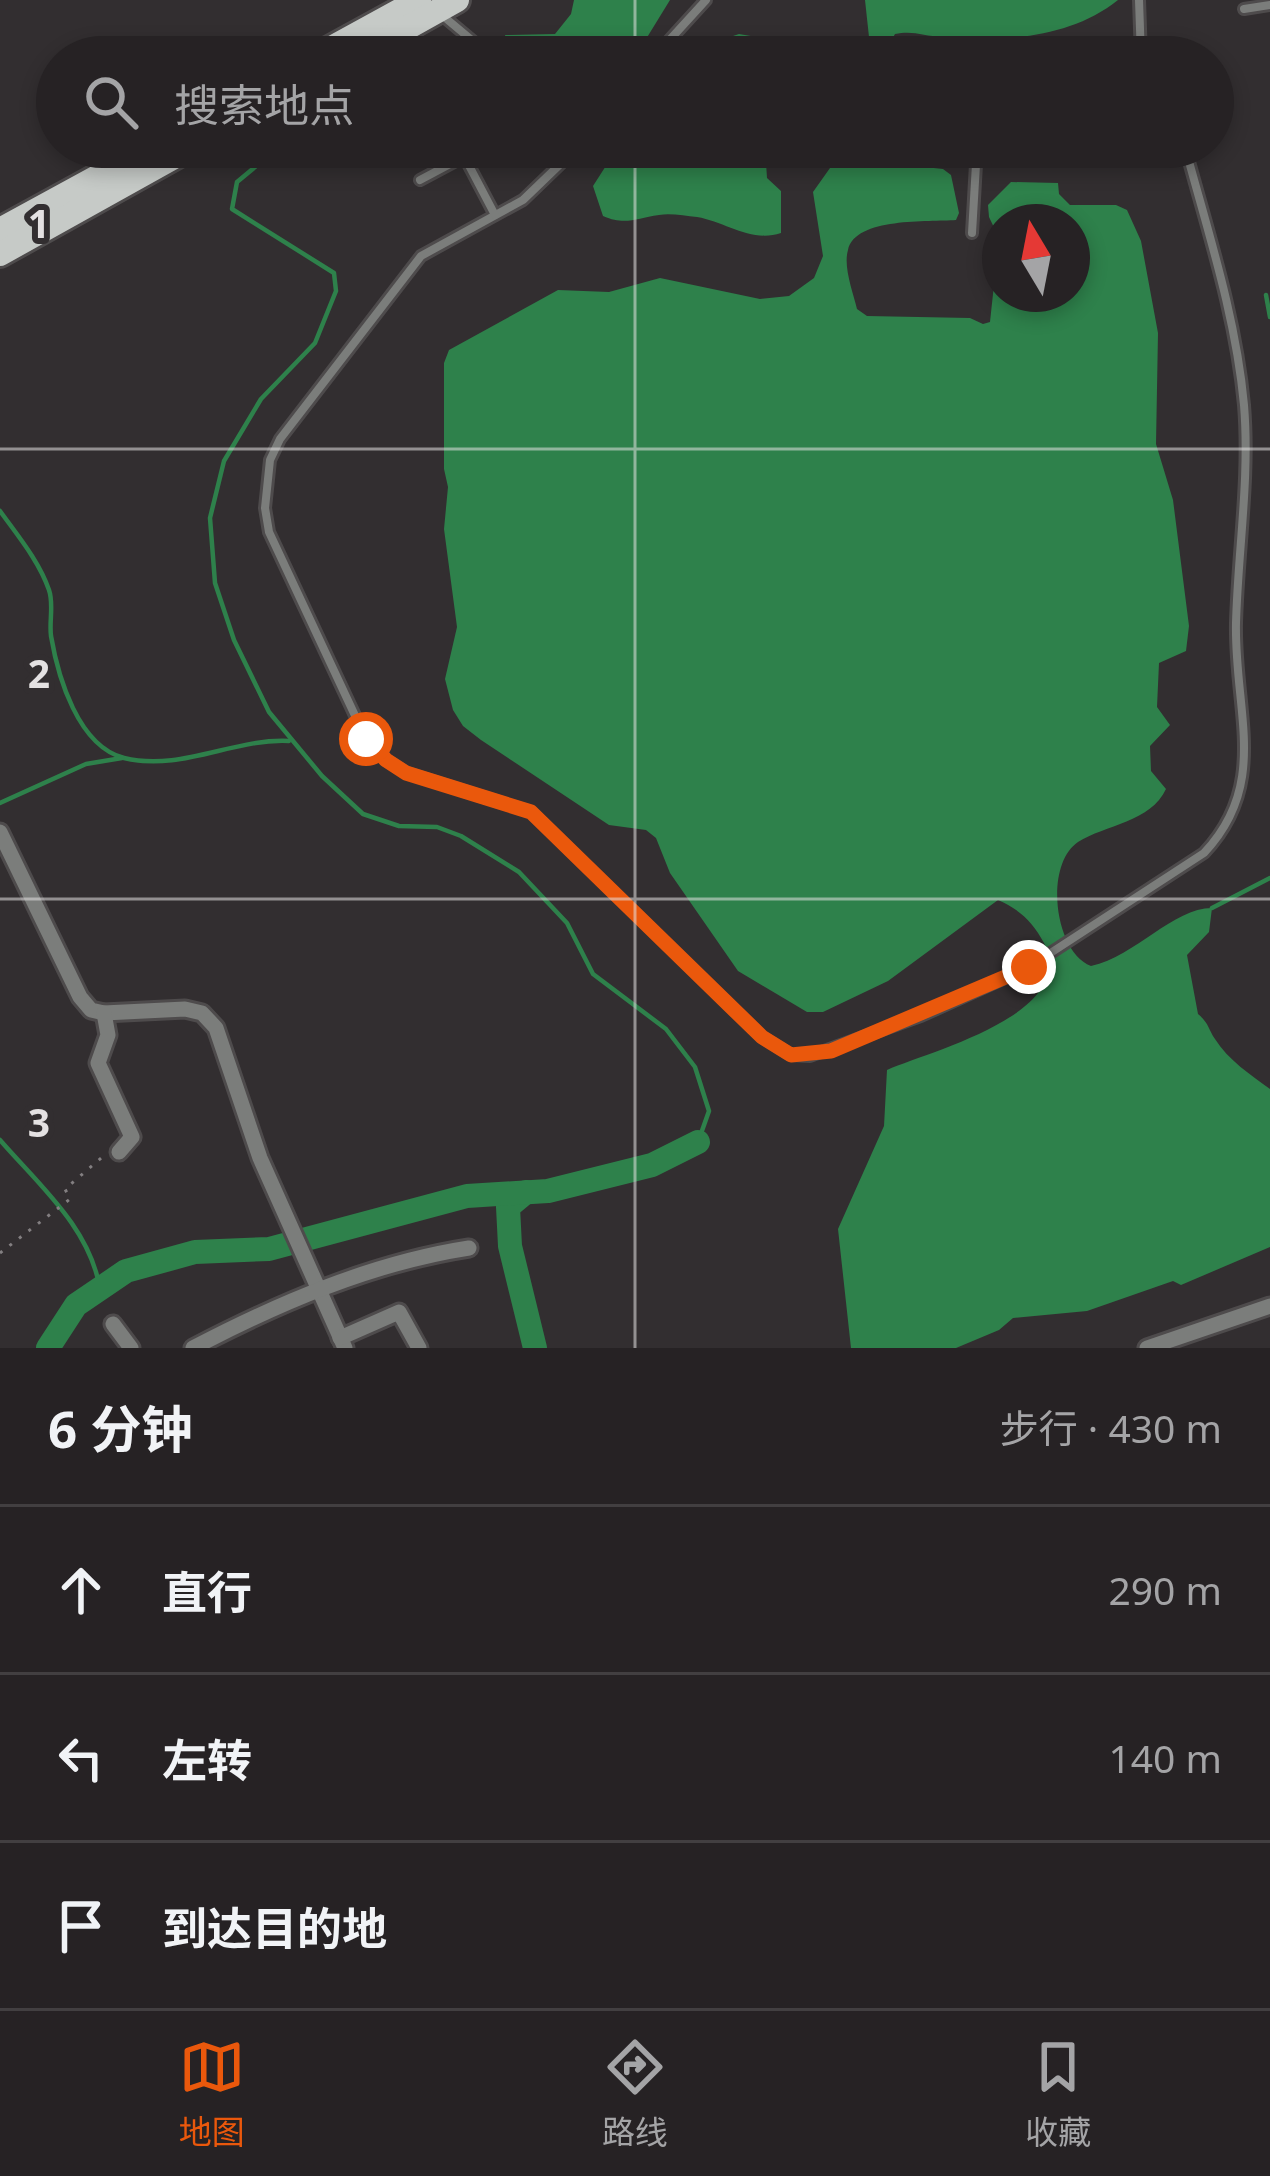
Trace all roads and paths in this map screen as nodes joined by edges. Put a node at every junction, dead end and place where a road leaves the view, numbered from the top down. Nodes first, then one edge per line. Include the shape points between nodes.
1 (706, 0) edge
2 (1139, 0) edge
3 (434, 3) edge
4 (1270, 5) edge
5 (1244, 9) dead end
6 (361, 36) edge
7 (386, 36) edge
8 (469, 36) edge
9 (673, 36) edge
10 (1139, 36) edge
11 (114, 168) edge
12 (155, 168) edge
13 (443, 168) edge
14 (470, 168) edge
15 (557, 168) edge
16 (976, 168) edge
17 (1191, 168) edge
18 (420, 180) dead end
19 (495, 215) junction
20 (0, 230) edge
21 (972, 233) dead end
22 (0, 254) edge
23 (0, 832) edge
24 (104, 1013) junction
25 (119, 1152) joint
26 (469, 1248) dead end
27 (0, 1252) edge
28 (320, 1292) junction
29 (1270, 1306) edge
30 (113, 1324) dead end
31 (342, 1343) edge
32 (131, 1348) edge
33 (193, 1348) edge
34 (419, 1348) edge
35 (1147, 1348) edge

1 - 9 lane
2 - 10 lane
3 - 6 main road
3 - 7 main road
3 - 8 lane
4 - 5 lane
11 - 20 main road
12 - 22 main road
13 - 18 lane
14 - 19 lane
15 - 19 lane
16 - 21 lane
17 - 19 lane via 1229,310 1244,407 1246,519 1236,625 1253,758 1243,802 1204,853 1029,967 810,1056 791,1055 762,1037 531,812 436,785 386,760 366,739 269,532 266,482 280,439 421,256
23 - 24 street via 80,997
24 - 25 street via 108,1035 98,1064 132,1137
24 - 28 street via 185,1009 217,1028 260,1158
25 - 27 path via 111,1150 65,1189 70,1199 49,1219
26 - 28 street via 420,1256
28 - 31 street
28 - 33 street
29 - 35 street
30 - 32 street
31 - 34 street via 399,1312

